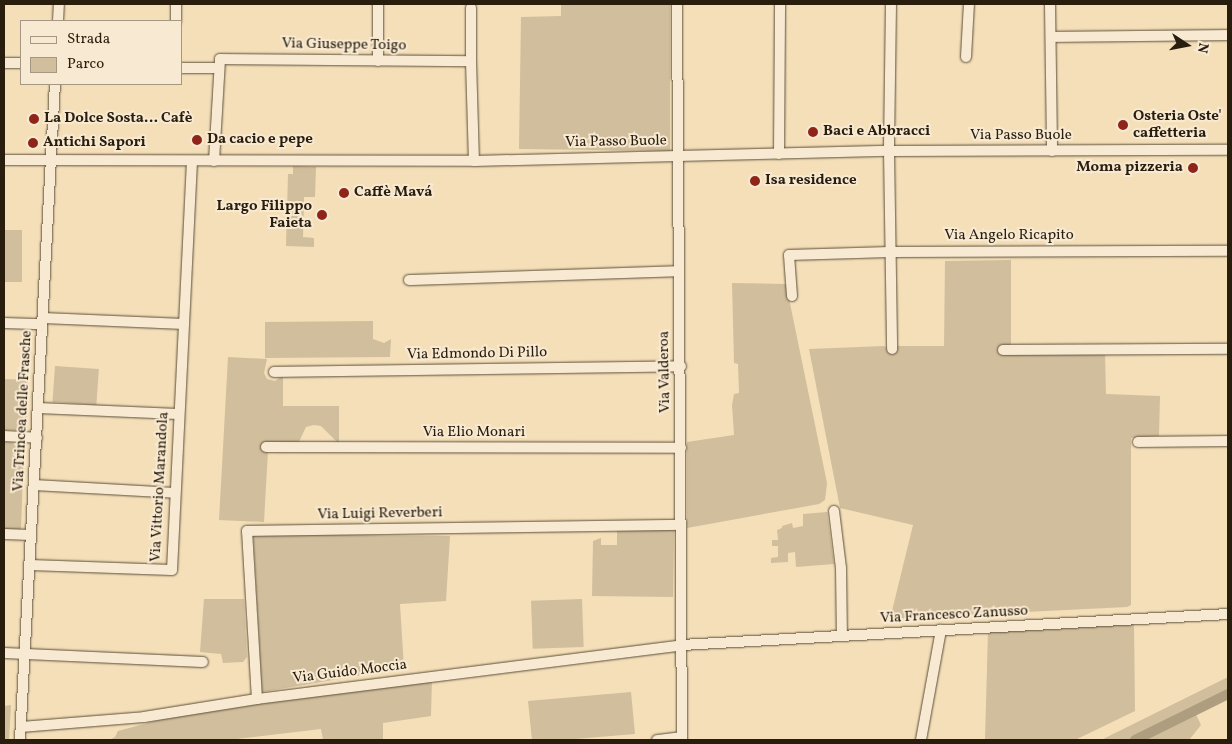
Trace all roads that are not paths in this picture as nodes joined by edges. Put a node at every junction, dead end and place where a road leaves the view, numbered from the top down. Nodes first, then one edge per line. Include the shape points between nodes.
1 (59, 4) edge
2 (176, 4) edge
3 (378, 4) edge
4 (677, 4) edge
5 (780, 4) edge
6 (891, 4) edge
7 (969, 4) edge
8 (1050, 4) edge
9 (471, 8) dead end
10 (58, 20) edge
11 (176, 20) edge
12 (1228, 35) edge
13 (1051, 36) junction
14 (966, 57) dead end
15 (378, 61) junction
16 (472, 61) junction
17 (4, 63) edge
18 (20, 63) edge
19 (182, 68) edge
20 (214, 68) dead end
21 (55, 85) edge
22 (1228, 150) edge
23 (889, 151) junction
24 (1052, 151) junction
25 (779, 154) junction
26 (677, 156) junction
27 (4, 160) edge
28 (51, 160) junction
29 (192, 161) junction
30 (214, 161) junction
31 (474, 161) junction
32 (1228, 251) edge
33 (890, 252) junction
34 (678, 271) junction
35 (409, 280) dead end
36 (792, 296) dead end
37 (43, 321) junction
38 (4, 323) edge
39 (184, 324) junction
40 (892, 349) dead end
41 (1228, 349) edge
42 (1003, 350) dead end
43 (681, 366) junction
44 (274, 372) dead end
45 (38, 408) junction
46 (178, 414) junction
47 (4, 436) edge
48 (36, 438) junction
49 (1228, 441) edge
50 (1138, 442) dead end
51 (266, 448) dead end
52 (681, 448) junction
53 (34, 485) junction
54 (176, 493) junction
55 (834, 511) dead end
56 (681, 525) junction
57 (4, 534) edge
58 (31, 535) junction
59 (30, 565) junction
60 (1228, 614) edge
61 (941, 630) junction
62 (842, 636) junction
63 (682, 645) junction
64 (4, 653) edge
65 (25, 654) junction
66 (203, 662) dead end
67 (257, 699) junction
68 (21, 727) junction
69 (682, 739) edge
70 (20, 740) edge
71 (657, 740) edge
72 (922, 740) edge

1 - 10 street
2 - 11 street
3 - 15 street
4 - 26 street, Via Valderoa
5 - 25 street
6 - 23 street
7 - 14 street
8 - 13 street
9 - 16 street
12 - 13 street
13 - 24 street
15 - 16 street, Via Giuseppe Toigo
15 - 30 street, Via Giuseppe Toigo via 220,59
16 - 31 street
17 - 18 street
19 - 20 street
21 - 28 street, Via Trincea delle Frasche
22 - 24 street, Via Passo Buole
23 - 24 street, Via Passo Buole
23 - 25 street, Via Passo Buole
23 - 33 street
25 - 26 street, Via Passo Buole
26 - 31 street, Via Passo Buole
26 - 34 street, Via Valderoa
27 - 28 street, Via Passo Buole
28 - 29 street, Via Passo Buole
28 - 37 street, Via Trincea delle Frasche
29 - 30 street, Via Passo Buole
29 - 39 street, Via Vittorio Marandola
30 - 31 street, Via Passo Buole
32 - 33 street, Via Angelo Ricapito
33 - 36 street, Via Angelo Ricapito via 789,255
33 - 40 street
34 - 35 street
34 - 43 street, Via Valderoa
37 - 38 street
37 - 39 street
37 - 45 street, Via Trincea delle Frasche
39 - 46 street, Via Vittorio Marandola
41 - 42 street
43 - 44 street, Via Edmondo Di Pillo
43 - 52 street, Via Valderoa
45 - 46 street
45 - 48 street, Via Trincea delle Frasche
46 - 54 street, Via Vittorio Marandola
47 - 48 street
48 - 53 street, Via Trincea delle Frasche
49 - 50 street
51 - 52 street, Via Elio Monari
52 - 56 street, Via Valderoa
53 - 54 street
53 - 58 street, Via Trincea delle Frasche
54 - 59 street, Via Vittorio Marandola via 172,570
55 - 62 street via 841,568
56 - 63 street, Via Valderoa
56 - 67 street, Via Luigi Reverberi via 247,531
57 - 58 street
58 - 59 street, Via Trincea delle Frasche
59 - 65 street, Via Trincea delle Frasche
60 - 61 street, Via Francesco Zanusso
61 - 62 street, Via Francesco Zanusso
61 - 72 street
62 - 63 street, Via Francesco Zanusso
63 - 67 street, Via Guido Moccia
63 - 69 street, Via Valderoa
64 - 65 street
65 - 66 street
65 - 68 street, Via Trincea delle Frasche
67 - 68 street, Via Guido Moccia via 144,717
68 - 70 street, Via Trincea delle Frasche
69 - 71 street

